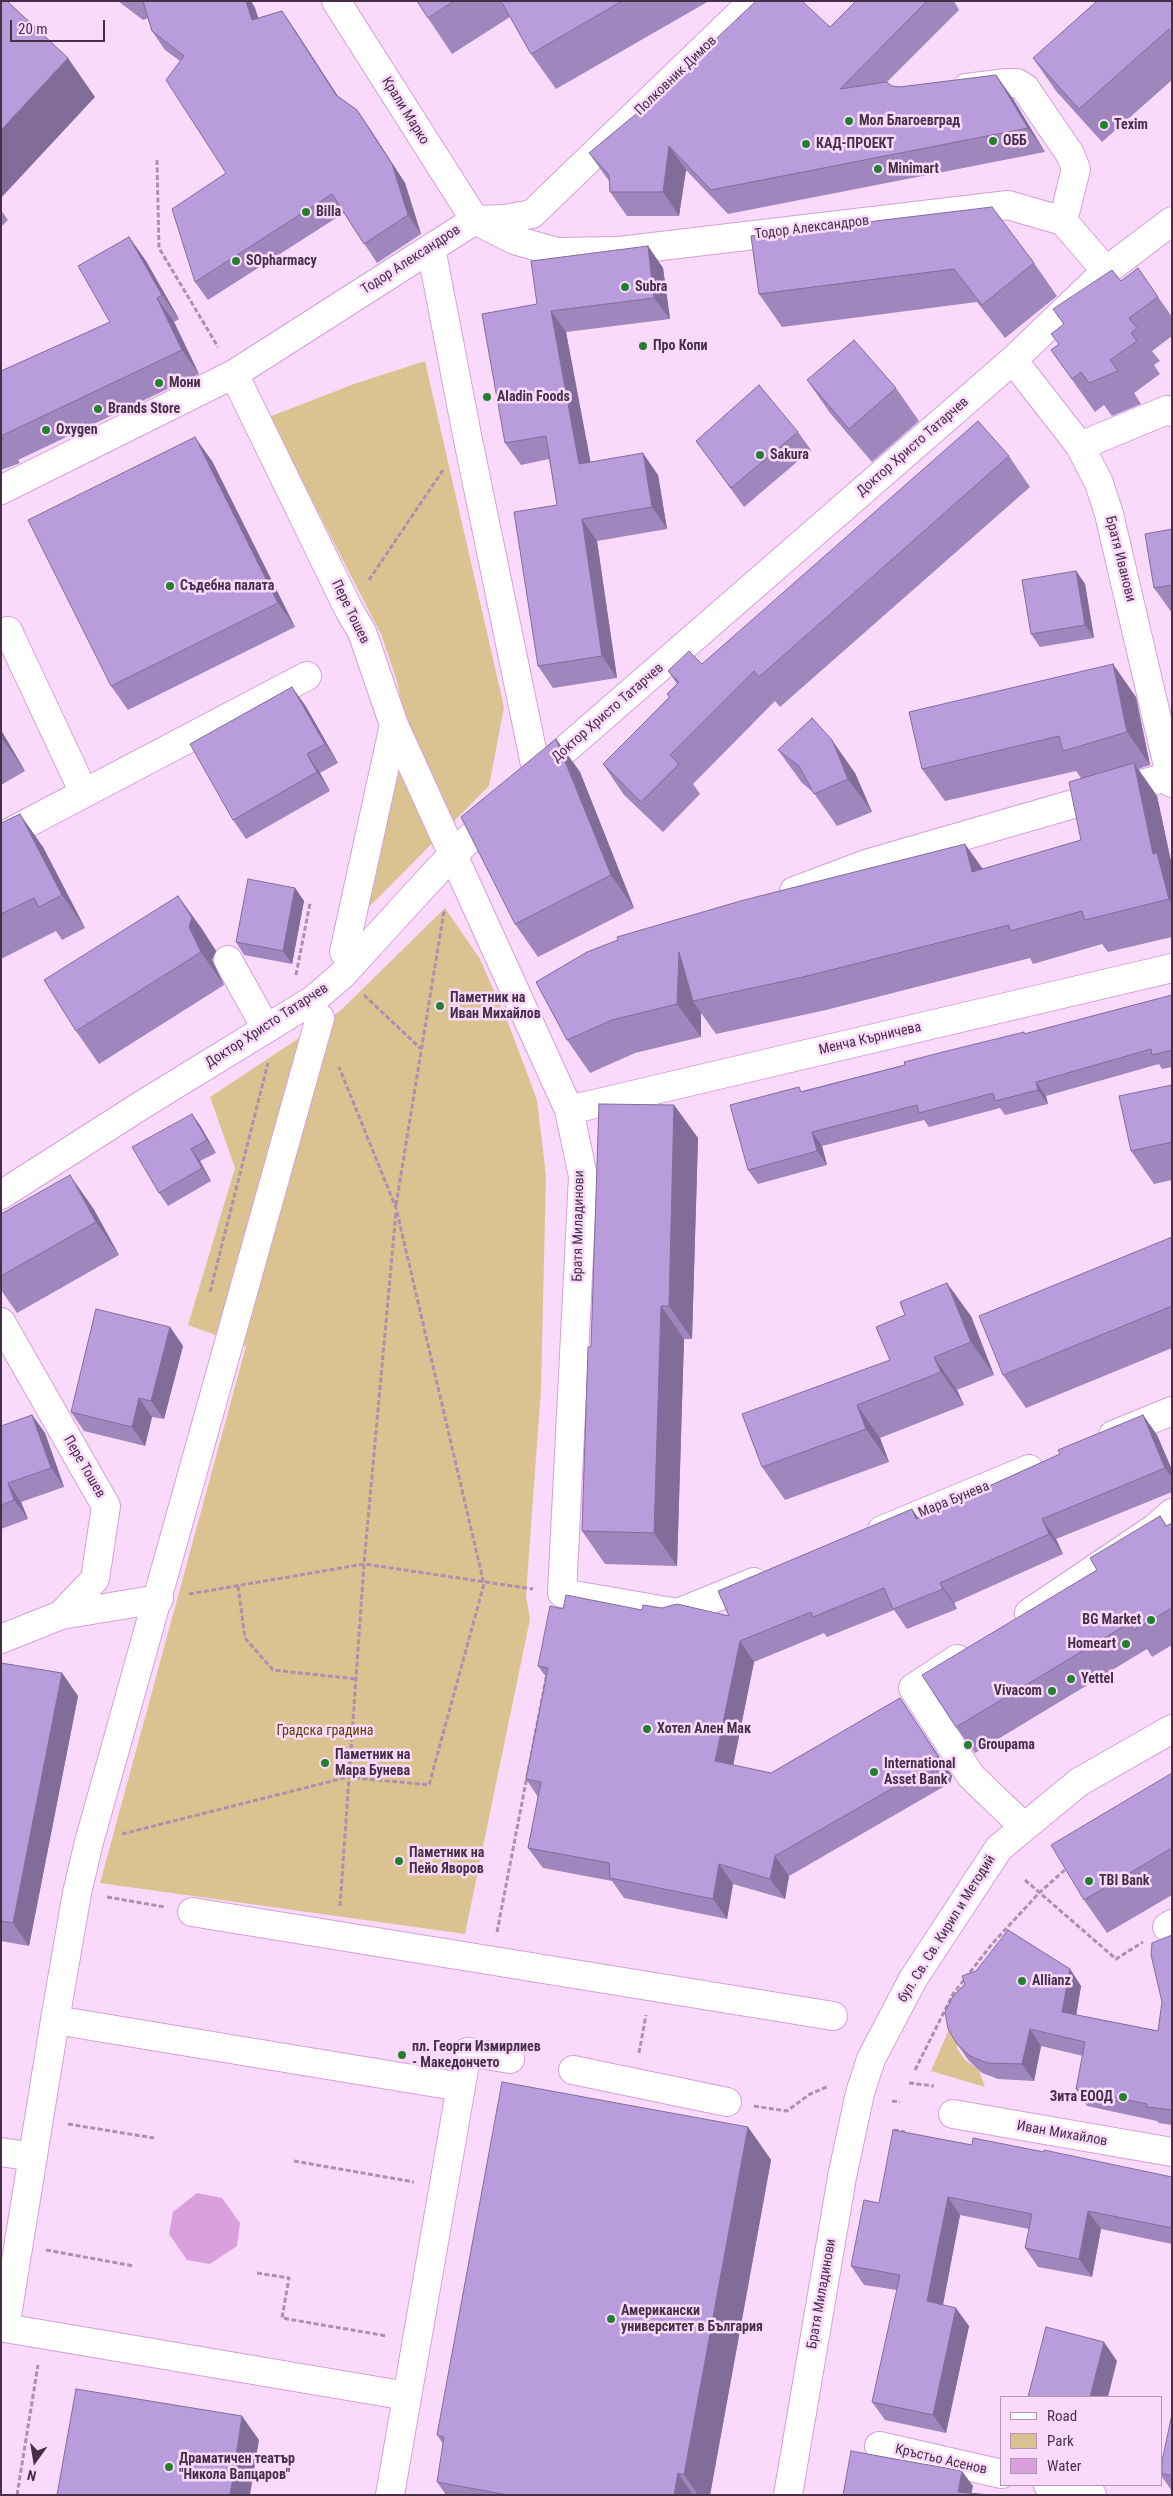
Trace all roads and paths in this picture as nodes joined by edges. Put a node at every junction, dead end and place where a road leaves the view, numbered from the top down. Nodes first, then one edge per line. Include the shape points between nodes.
1 (336, 1) edge
2 (753, 1) edge
3 (942, 91) edge
4 (157, 160) dead end
5 (475, 220) junction
6 (1063, 221) junction
7 (1172, 221) edge
8 (1172, 238) edge
9 (431, 248) junction
10 (1116, 264) junction
11 (1013, 360) junction
12 (234, 374) junction
13 (1172, 412) edge
14 (467, 435) junction
15 (1080, 446) junction
16 (1, 490) edge
17 (349, 610) junction
18 (8, 631) dead end
19 (307, 676) dead end
20 (394, 725) junction
21 (537, 774) junction
22 (1171, 779) edge
23 (84, 793) junction
24 (1, 837) edge
25 (453, 856) junction
26 (774, 898) edge
27 (310, 903) dead end
28 (445, 904) dead end
29 (344, 952) dead end
30 (228, 960) dead end
31 (1172, 968) edge
32 (296, 977) dead end
33 (543, 984) edge
34 (516, 994) junction
35 (370, 1002) dead end
36 (316, 1009) junction
37 (278, 1021) junction
38 (422, 1050) junction
39 (338, 1064) dead end
40 (568, 1110) junction
41 (1, 1195) edge
42 (396, 1208) junction
43 (208, 1299) dead end
44 (1, 1322) edge
45 (1172, 1411) edge
46 (1090, 1444) edge
47 (1053, 1460) edge
48 (1172, 1513) edge
49 (861, 1538) edge
50 (364, 1564) junction
51 (779, 1572) edge
52 (484, 1584) junction
53 (238, 1586) junction
54 (562, 1592) junction
55 (159, 1599) junction
56 (61, 1614) junction
57 (1004, 1629) edge
58 (1, 1639) edge
59 (979, 1645) edge
60 (547, 1670) edge
61 (356, 1679) junction
62 (1172, 1729) edge
63 (348, 1776) junction
64 (1024, 1827) junction
65 (90, 1842) junction
66 (1071, 1865) edge
67 (1025, 1880) dead end
68 (77, 1892) junction
69 (1040, 1892) junction
70 (192, 1912) joint
71 (1169, 1925) edge
72 (338, 1935) junction
73 (491, 1960) junction
74 (651, 1986) junction
75 (833, 2016) dead end
76 (55, 2020) junction
77 (510, 2059) dead end
78 (573, 2070) dead end
79 (915, 2070) dead end
80 (909, 2082) dead end
81 (634, 2084) junction
82 (829, 2086) dead end
83 (934, 2086) dead end
84 (461, 2087) junction
85 (860, 2093) joint
86 (892, 2100) dead end
87 (727, 2102) dead end
88 (900, 2102) dead end
89 (788, 2111) dead end
90 (953, 2114) dead end
91 (76, 2125) dead end
92 (894, 2130) edge
93 (910, 2133) edge
94 (154, 2138) dead end
95 (1, 2152) edge
96 (1172, 2152) edge
97 (33, 2157) junction
98 (294, 2161) dead end
99 (444, 2188) junction
100 (10, 2244) edge
101 (54, 2251) dead end
102 (134, 2266) dead end
103 (257, 2272) dead end
104 (43, 2334) junction
105 (416, 2342) junction
106 (407, 2396) junction
107 (879, 2446) dead end
108 (1000, 2474) edge
109 (1052, 2486) edge
110 (17, 2495) edge
111 (390, 2495) edge
112 (788, 2495) edge
113 (1092, 2495) edge

1 - 5 street, Крали Марко
2 - 5 street, Полковник Димов via 532,214
3 - 6 street via 1007,82 1025,88 1070,154 1076,169
4 - 12 path via 159,248
5 - 6 street, Тодор Александров via 514,240 557,252 619,251 1008,205
5 - 9 street, Тодор Александров
6 - 10 street
7 - 10 street, Доктор Христо Татарчев
8 - 10 street
9 - 12 street, Тодор Александров
9 - 14 street
10 - 11 street, Доктор Христо Татарчев
11 - 15 street, Братя Иванови
11 - 21 street, Доктор Христо Татарчев
12 - 16 street, Тодор Александров
12 - 17 street, Пере Тошев
13 - 15 street via 1166,410
14 - 17 path
14 - 21 street
15 - 22 street, Братя Иванови via 1110,514
17 - 20 street, Пере Тошев via 362,632
18 - 23 street
19 - 23 street
20 - 25 street, Пере Тошев
20 - 29 street
21 - 25 street, Доктор Христо Татарчев
22 - 26 street via 866,864
23 - 24 street
25 - 34 street, Братя Миладинови
25 - 36 street, Доктор Христо Татарчев via 342,975
27 - 32 path
28 - 38 path
30 - 37 street
31 - 40 street, Менча Кърничева
33 - 34 street
34 - 40 street, Братя Миладинови
35 - 38 path
36 - 37 street, Доктор Христо Татарчев
36 - 55 street
37 - 41 street, Доктор Христо Татарчев
37 - 43 path
38 - 42 path
39 - 42 path
40 - 54 street, Братя Миладинови via 583,1176
42 - 50 path
42 - 52 path
44 - 56 street, Пере Тошев via 106,1506 95,1579
45 - 46 street
47 - 49 street, Мара Бунева
48 - 57 street via 1155,1528
50 - 52 path
50 - 53 path
50 - 61 path
51 - 54 street via 678,1613
52 - 54 path
52 - 63 path via 429,1784
53 - 55 path
53 - 61 path via 244,1638 273,1670
55 - 56 street
55 - 65 street
56 - 58 street
59 - 64 street via 913,1688 971,1776
60 - 73 path
61 - 63 path
62 - 64 street, бул. Св. Св. Кирил и Методий via 1079,1782
63 - 65 path
63 - 72 path
64 - 85 street, бул. Св. Св. Кирил и Методий via 994,1854 913,1979 871,2059
65 - 68 street
66 - 69 path
67 - 69 path
68 - 70 path
68 - 76 street
69 - 71 path via 1116,1959
69 - 79 path via 992,1944 953,1994
70 - 72 street
72 - 73 street
73 - 74 street
74 - 75 street
74 - 81 path
76 - 84 street
76 - 97 street
77 - 84 street via 467,2052
78 - 81 street
80 - 83 path
81 - 87 street
82 - 89 path via 810,2094
84 - 99 street
85 - 112 street, Братя Миладинови via 842,2177
86 - 88 path
90 - 96 street, Иван Михайлов
91 - 94 path
92 - 93 path
95 - 97 street
97 - 100 street
98 - 99 path
99 - 105 street
100 - 104 street via 5,2328
101 - 102 path
103 - 105 path via 289,2278 282,2318
104 - 106 street
104 - 110 path
105 - 106 street
106 - 111 street
107 - 108 street, Кръстьо Асенов
109 - 113 street

